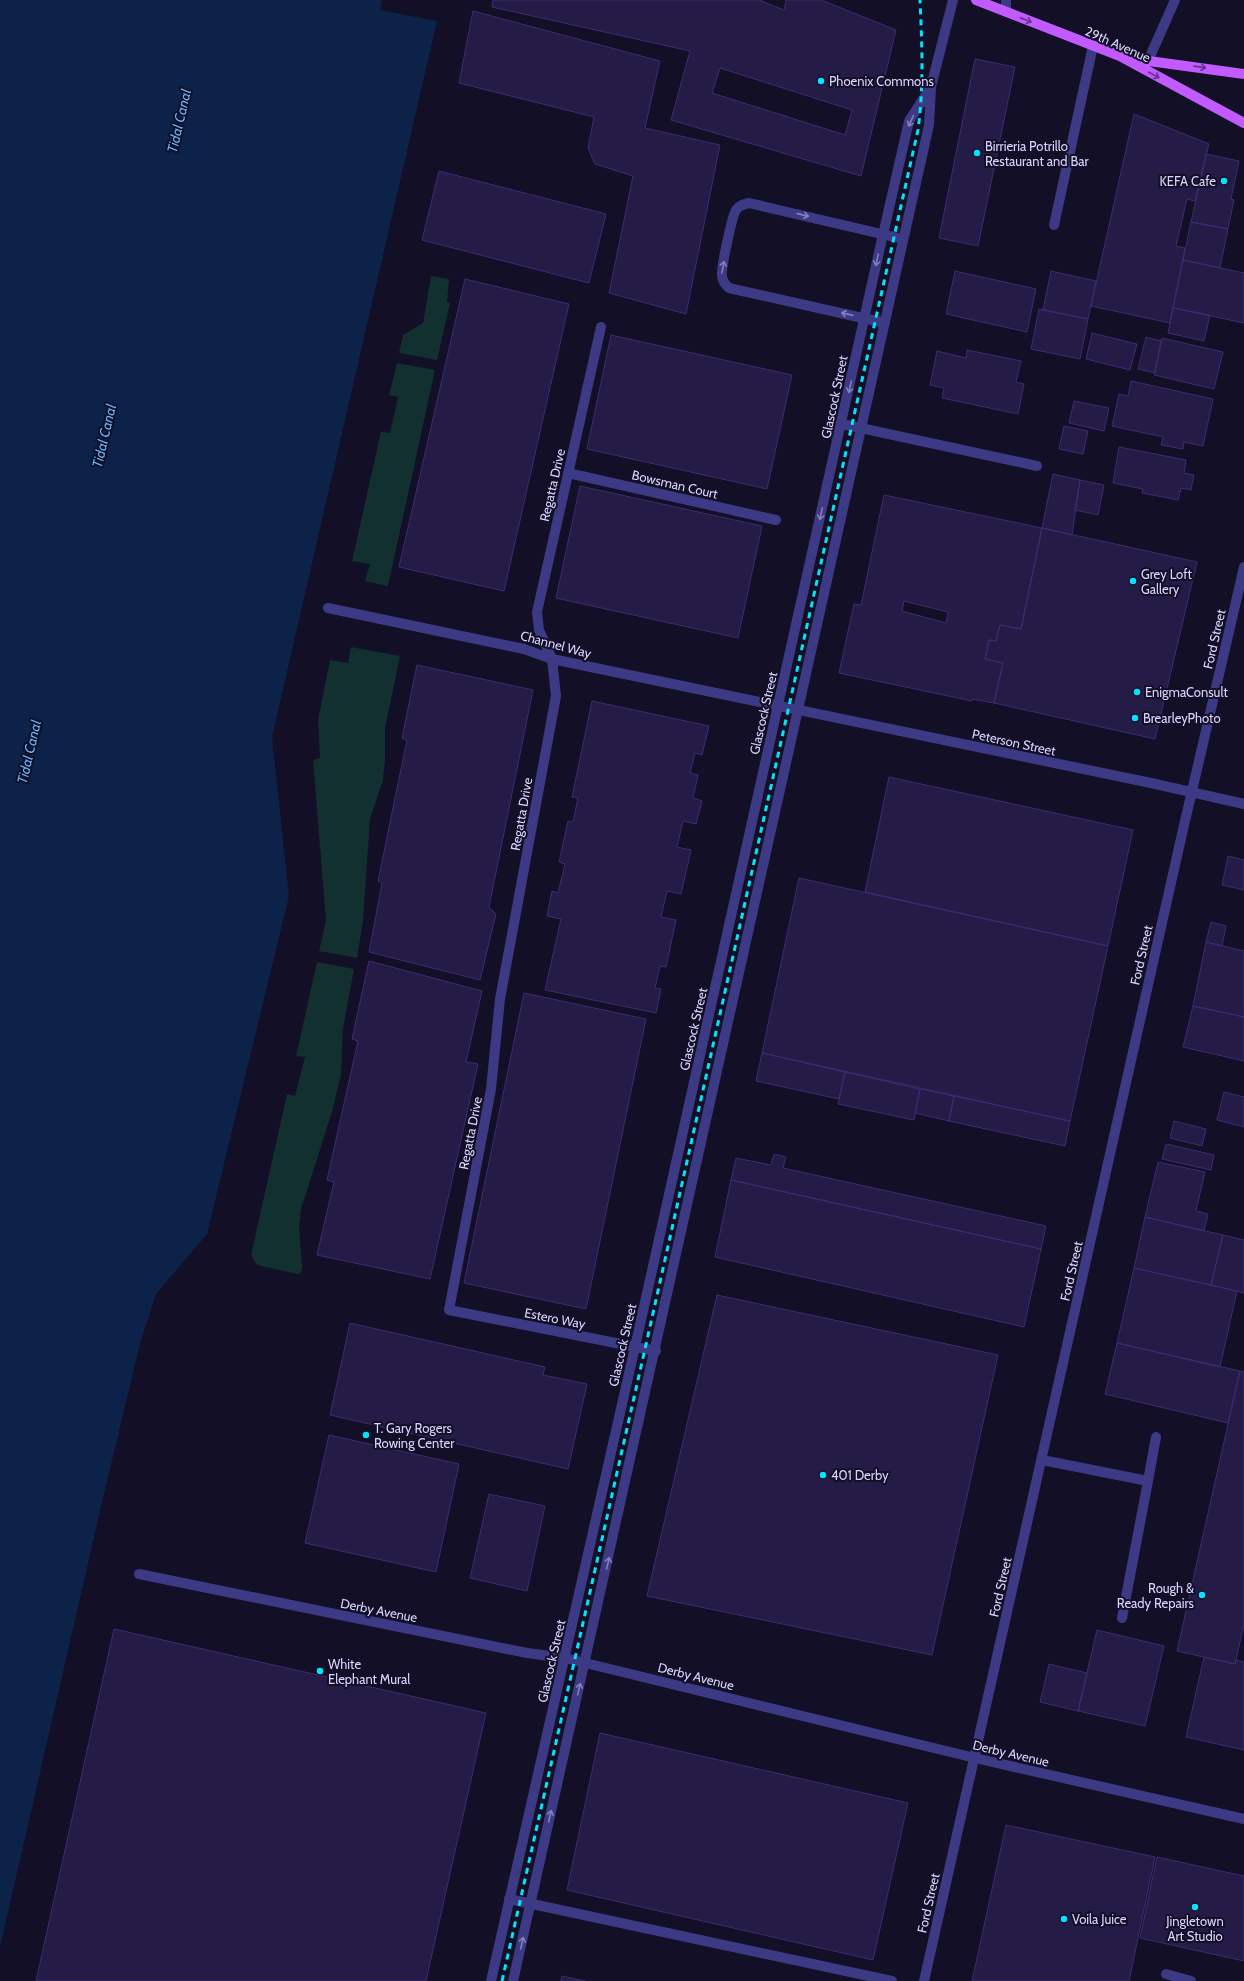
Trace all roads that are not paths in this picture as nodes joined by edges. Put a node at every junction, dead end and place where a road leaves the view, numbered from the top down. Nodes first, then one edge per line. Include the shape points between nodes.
1 (953, 0) edge
2 (976, 0) edge
3 (1006, 0) edge
4 (1175, 0) edge
5 (1006, 12) junction
6 (1093, 46) junction
7 (1120, 56) junction
8 (1148, 60) junction
9 (1244, 74) edge
10 (931, 87) junction
11 (1244, 123) edge
12 (1054, 225) dead end
13 (883, 235) junction
14 (903, 239) junction
15 (865, 318) junction
16 (885, 323) junction
17 (601, 327) dead end
18 (842, 424) junction
19 (862, 428) junction
20 (1037, 466) dead end
21 (568, 474) junction
22 (776, 520) dead end
23 (1244, 568) edge
24 (328, 608) dead end
25 (552, 659) junction
26 (778, 706) junction
27 (798, 710) junction
28 (1191, 792) junction
29 (1244, 804) edge
30 (448, 1310) joint
31 (635, 1347) junction
32 (656, 1350) junction
33 (1156, 1437) dead end
34 (1042, 1460) junction
35 (1148, 1481) junction
36 (139, 1574) dead end
37 (1122, 1618) dead end
38 (565, 1658) junction
39 (585, 1663) junction
40 (975, 1758) junction
41 (1244, 1820) edge
42 (509, 1899) junction
43 (530, 1903) junction
44 (1166, 1974) dead end
45 (491, 1981) edge
46 (513, 1981) edge
47 (892, 1981) edge
48 (924, 1981) edge
49 (1191, 1981) edge

1 - 10 street, Glascock Street
2 - 5 main road, 29th Avenue
3 - 5 street
4 - 8 street
5 -> 6 main road, 29th Avenue
6 - 7 main road, 29th Avenue
6 - 12 street
7 - 8 main road
7 -> 11 main road, 29th Avenue
8 -> 9 main road
10 -> 13 street, Glascock Street via 909,121
10 - 14 street, Glascock Street via 930,125
13 - 14 street
13 -> 15 street, Glascock Street
15 -> 13 street via 729,288 724,283 722,274 735,210 749,203
14 - 16 street, Glascock Street
15 - 16 street
15 -> 18 street, Glascock Street
16 - 19 street, Glascock Street
17 - 21 street, Regatta Drive
18 - 19 street
18 -> 26 street, Glascock Street
19 - 20 street
19 - 27 street, Glascock Street
21 - 22 street, Bowsman Court
21 - 25 street, Regatta Drive via 537,612 539,630
23 - 28 street, Ford Street
24 - 25 street, Channel Way via 524,649
25 - 26 street, Channel Way
25 - 30 street, Regatta Drive via 556,696 500,999 491,1089
26 - 27 street, Peterson Street
26 - 31 street, Glascock Street
27 - 28 street, Peterson Street
27 - 32 street, Glascock Street
28 - 29 street, Peterson Street
28 - 34 street, Ford Street
30 - 31 street, Estero Way
31 - 32 street, Estero Way
31 - 38 street, Glascock Street
39 -> 32 street, Glascock Street
33 - 35 street
34 - 35 street
34 - 40 street, Ford Street
35 - 37 street
36 - 38 street, Derby Avenue via 519,1651
38 - 39 street, Derby Avenue
38 - 42 street, Glascock Street
39 - 40 street, Derby Avenue
43 -> 39 street, Glascock Street
40 - 41 street, Derby Avenue
40 - 48 street, Ford Street
42 - 43 street
42 - 45 street, Glascock Street
46 -> 43 street, Glascock Street
43 - 47 street
44 - 49 street

